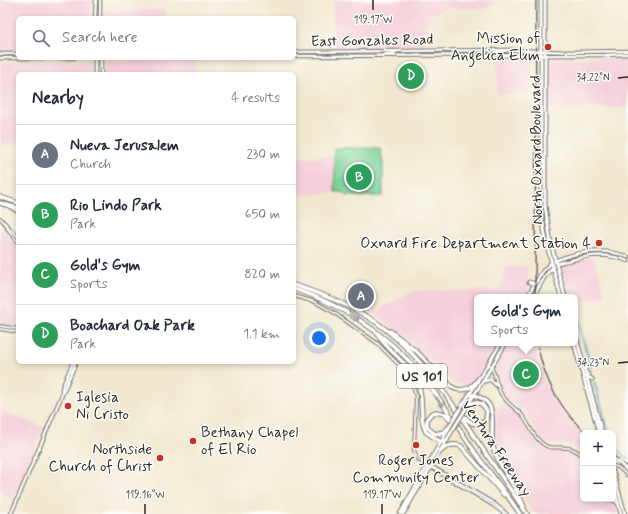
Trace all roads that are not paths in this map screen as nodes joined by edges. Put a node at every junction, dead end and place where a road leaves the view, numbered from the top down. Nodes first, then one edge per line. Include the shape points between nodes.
1 (96, 0) edge
2 (100, 0) edge
3 (541, 0) edge
4 (545, 2) edge
5 (95, 16) edge
6 (100, 16) edge
7 (508, 50) junction
8 (382, 51) junction
9 (397, 51) junction
10 (296, 52) edge
11 (541, 52) junction
12 (628, 52) edge
13 (546, 53) junction
14 (0, 54) edge
15 (16, 54) edge
16 (382, 55) junction
17 (494, 55) junction
18 (296, 56) edge
19 (356, 56) junction
20 (0, 58) edge
21 (16, 58) edge
22 (95, 60) edge
23 (101, 60) edge
24 (95, 72) edge
25 (101, 72) edge
26 (541, 103) junction
27 (545, 110) junction
28 (541, 119) junction
29 (541, 196) junction
30 (0, 197) edge
31 (16, 201) edge
32 (545, 201) junction
33 (0, 202) edge
34 (16, 208) edge
35 (0, 218) edge
36 (8, 226) junction
37 (16, 235) edge
38 (16, 239) edge
39 (599, 253) junction
40 (628, 257) edge
41 (628, 261) edge
42 (556, 262) junction
43 (551, 263) junction
44 (553, 267) junction
45 (546, 274) junction
46 (555, 275) junction
47 (529, 282) dead end
48 (535, 284) junction
49 (296, 285) edge
50 (296, 290) edge
51 (529, 294) edge
52 (535, 294) edge
53 (560, 294) edge
54 (564, 294) edge
55 (296, 297) edge
56 (0, 326) edge
57 (384, 328) junction
58 (0, 329) edge
59 (16, 330) edge
60 (16, 330) edge
61 (376, 333) junction
62 (578, 345) edge
63 (499, 346) edge
64 (504, 346) edge
65 (575, 346) edge
66 (582, 360) junction
67 (490, 363) junction
68 (72, 364) edge
69 (75, 364) edge
70 (492, 367) junction
71 (483, 373) junction
72 (483, 382) junction
73 (498, 386) junction
74 (591, 393) junction
75 (62, 394) junction
76 (472, 394) junction
77 (466, 409) junction
78 (457, 410) junction
79 (450, 426) junction
80 (457, 426) junction
81 (598, 430) edge
82 (601, 430) edge
83 (447, 440) junction
84 (441, 442) junction
85 (440, 452) junction
86 (580, 454) edge
87 (430, 467) junction
88 (616, 467) edge
89 (628, 476) edge
90 (616, 482) edge
91 (416, 486) junction
92 (616, 494) edge
93 (412, 500) junction
94 (618, 504) joint
95 (516, 507) junction
96 (526, 513) edge
97 (11, 514) edge
98 (400, 514) edge
99 (403, 514) edge
100 (504, 514) edge
101 (507, 514) edge
102 (520, 514) edge
103 (621, 514) edge
104 (625, 514) edge

1 - 5 main road
2 - 6 main road
3 - 4 main road
3 - 11 main road, North Oxnard Boulevard
4 - 13 main road, North Oxnard Boulevard
7 - 9 main road, East Gonzales Road
7 - 11 main road, East Gonzales Road
7 - 17 main road
8 - 9 main road, East Gonzales Road
8 - 10 main road, East Gonzales Road
8 - 19 main road via 380,54
9 - 16 main road
11 - 13 main road, East Gonzales Road
11 - 17 main road, East Gonzales Road
11 - 26 main road, North Oxnard Boulevard
12 - 13 main road, East Gonzales Road
13 - 27 main road, North Oxnard Boulevard
14 - 15 main road
16 - 17 main road, East Gonzales Road
16 - 19 main road, East Gonzales Road
18 - 19 main road, East Gonzales Road
20 - 21 main road
22 - 24 main road
23 - 25 main road
26 - 27 main road
26 - 28 main road, North Oxnard Boulevard
27 - 28 main road
27 - 32 main road, North Oxnard Boulevard
28 - 29 main road, North Oxnard Boulevard
29 - 32 main road
29 - 43 main road, North Oxnard Boulevard via 544,230
30 - 31 highway
32 - 42 main road, North Oxnard Boulevard via 547,225
33 - 34 highway
35 - 36 street
36 - 37 street
36 - 38 street
39 - 40 main road via 615,253
39 - 41 main road
39 - 42 main road via 581,253
42 - 43 main road
42 - 44 main road
42 - 54 main road, North Oxnard Boulevard
43 - 44 main road, North Oxnard Boulevard
43 - 48 main road
44 - 45 main road
44 - 46 main road, North Oxnard Boulevard
45 - 46 main road
45 - 52 main road
46 - 53 main road, North Oxnard Boulevard
47 - 48 main road
48 - 51 main road
49 - 57 highway, Ventura Freeway / US 101 via 356,310
50 -> 61 highway, Ventura Freeway / US 101 via 355,317
55 - 87 street via 315,302 333,312 377,343 405,371 412,382 416,397 414,452 417,459
56 - 59 street
57 - 71 highway via 416,351 453,388 468,389
57 - 78 highway, Ventura Freeway / US 101 via 428,370
58 - 60 street
61 -> 80 highway, Ventura Freeway / US 101 via 417,370
61 - 84 highway via 414,376 421,394 424,429
62 - 66 main road
63 - 67 main road
64 - 70 main road
65 - 81 main road
66 - 74 main road
66 - 74 main road via 588,377 592,380
67 - 70 street
67 - 71 main road
68 - 75 main road
69 - 75 main road
70 - 72 main road
70 - 73 street
71 - 76 main road
72 - 73 main road via 489,379
72 - 76 main road
73 - 86 street via 506,401 523,416 543,445 570,447
74 - 82 main road
75 - 97 main road
76 - 77 main road
76 - 79 main road, bridge
76 - 96 highway via 485,401 490,408 495,454
77 - 78 highway via 475,402 482,404 487,409 486,418 481,424 473,424
77 - 83 main road, bridge
78 - 96 highway, Ventura Freeway / US 101
79 - 80 highway via 444,432 434,434 428,428 427,420 433,413 441,412
79 - 84 main road
80 - 95 highway, Ventura Freeway / US 101
83 - 84 highway
83 - 85 main road
84 - 87 main road via 430,462
85 - 87 main road
85 - 95 highway via 451,444 462,446
87 - 91 main road
87 - 93 main road
87 - 100 street
87 - 101 street via 495,504
88 - 89 street
90 - 104 main road
91 - 93 main road
91 - 98 main road
92 - 94 main road
93 - 99 main road
94 - 103 main road
95 - 102 highway, Ventura Freeway / US 101

